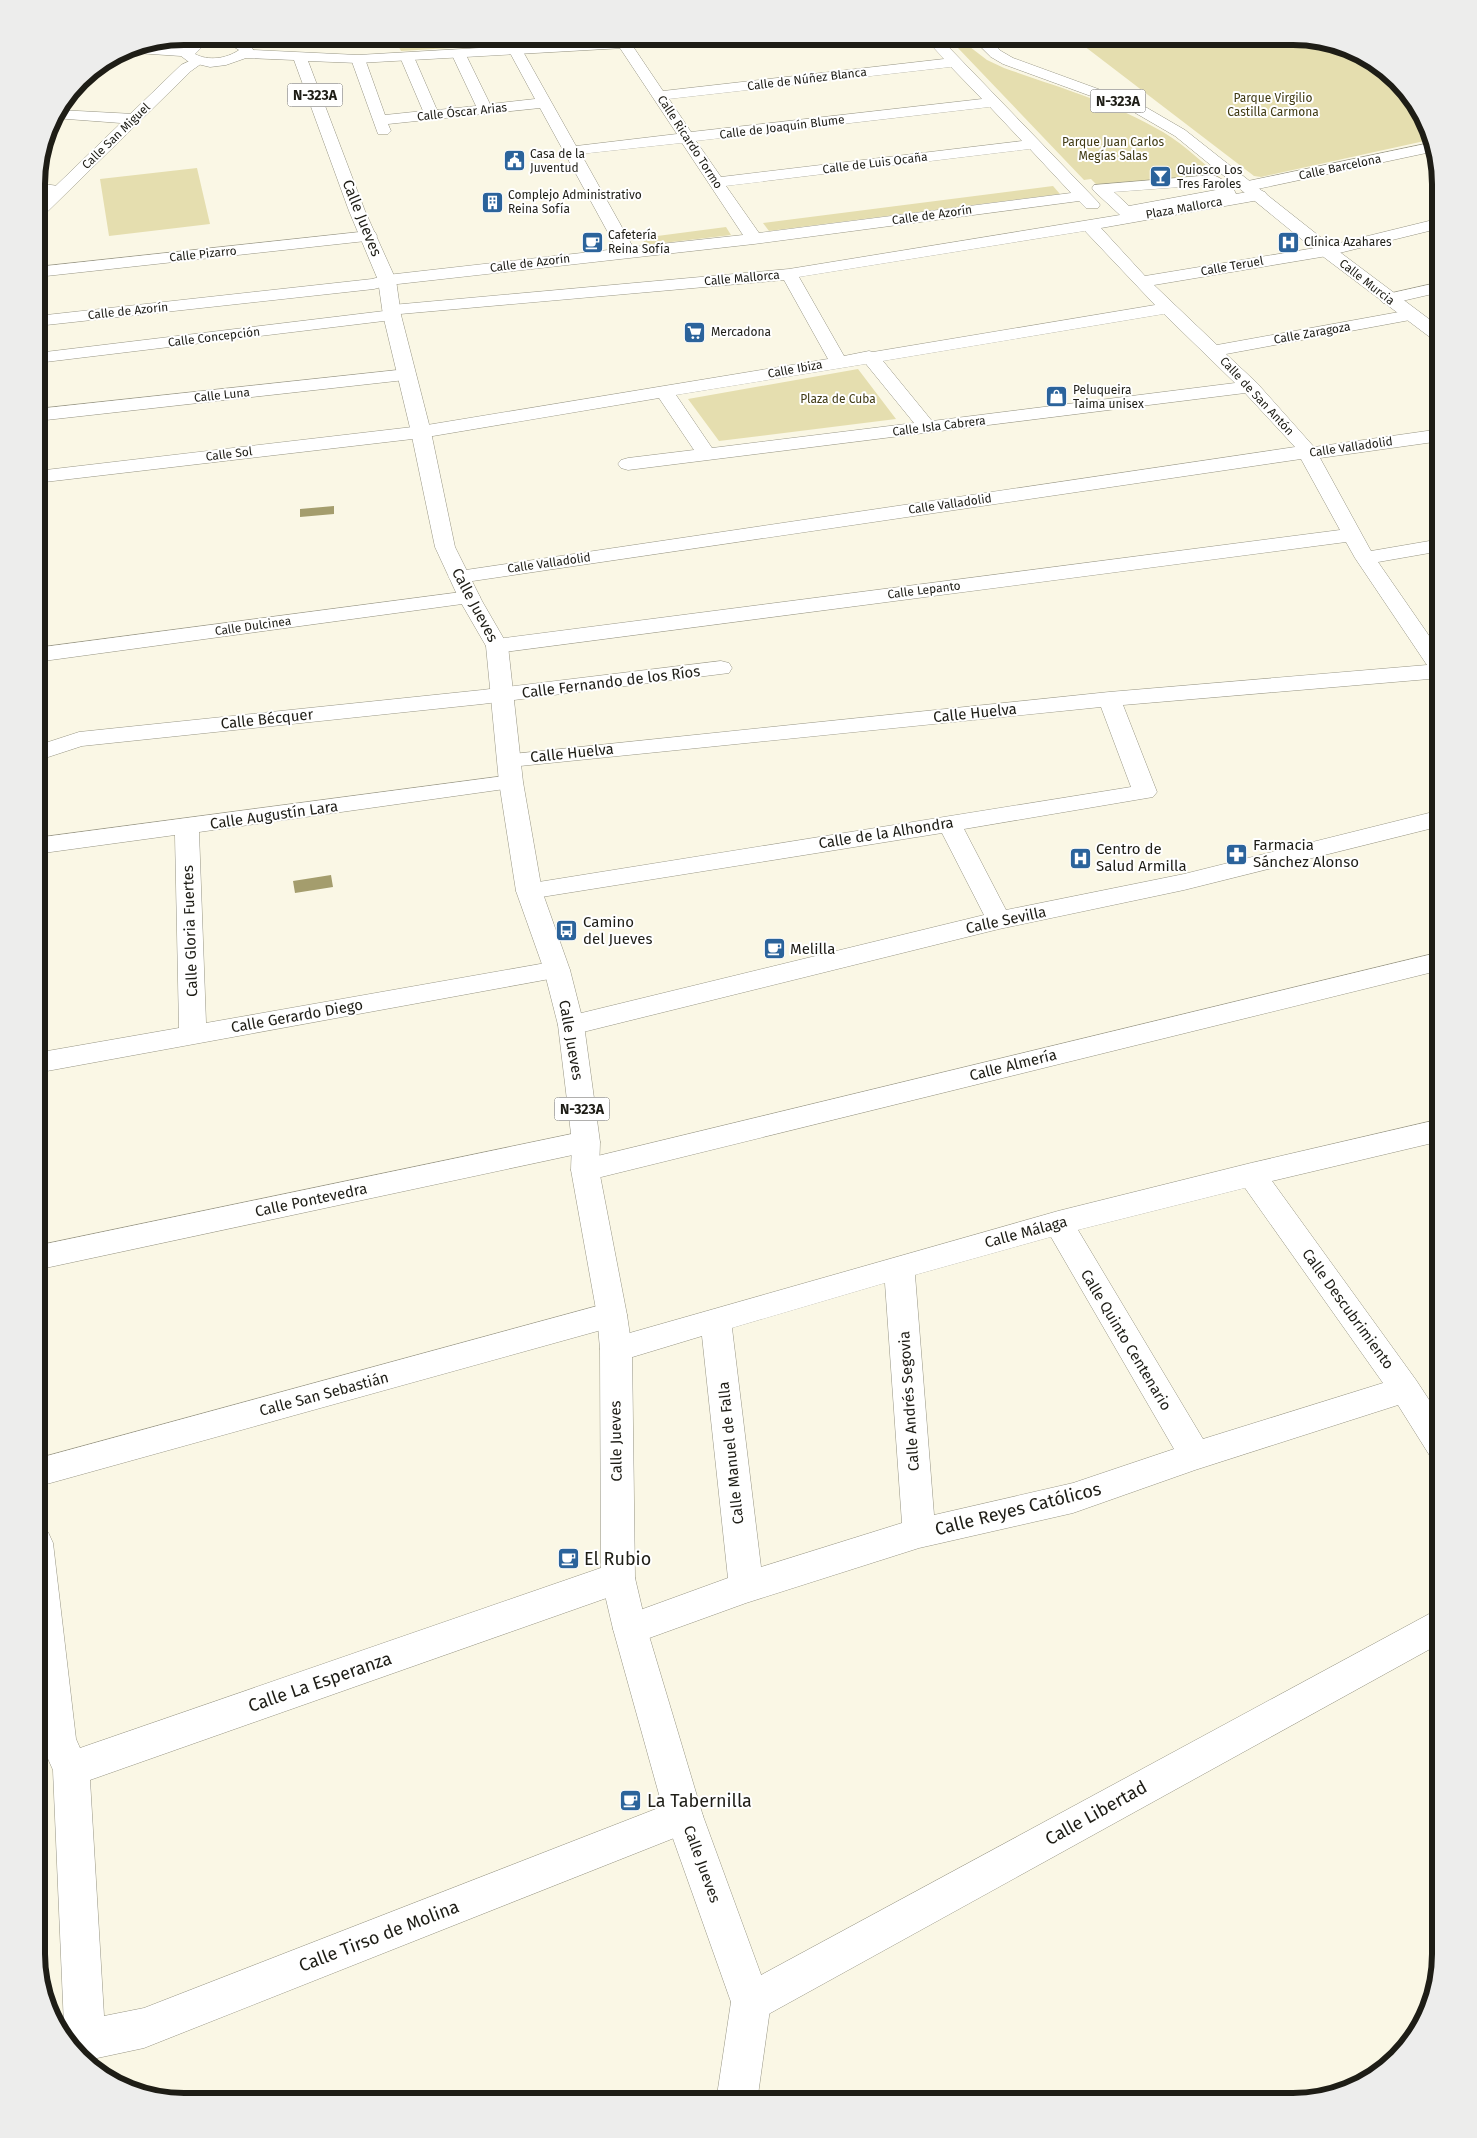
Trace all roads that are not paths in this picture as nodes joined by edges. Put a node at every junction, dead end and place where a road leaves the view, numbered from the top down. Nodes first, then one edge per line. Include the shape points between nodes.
1 (210, 45) edge
2 (242, 45) edge
3 (625, 45) joint
4 (939, 45) edge
5 (987, 45) edge
6 (170, 46) edge
7 (148, 50) edge
8 (516, 51) junction
9 (194, 52) junction
10 (244, 54) junction
11 (459, 55) junction
12 (407, 57) junction
13 (300, 58) junction
14 (358, 59) junction
15 (955, 62) junction
16 (660, 96) junction
17 (992, 102) junction
18 (544, 103) junction
19 (485, 110) junction
20 (64, 114) edge
21 (432, 115) junction
22 (134, 119) junction
23 (687, 138) junction
24 (1033, 144) junction
25 (1427, 148) edge
26 (571, 151) junction
27 (717, 182) junction
28 (45, 189) edge
29 (59, 190) junction
30 (1254, 190) junction
31 (1083, 196) junction
32 (45, 204) edge
33 (1125, 211) joint
34 (1108, 221) junction
35 (1088, 225) junction
36 (1432, 225) edge
37 (368, 236) junction
38 (754, 239) junction
39 (1327, 251) junction
40 (627, 252) junction
41 (45, 271) edge
42 (789, 274) junction
43 (387, 280) junction
44 (1141, 282) junction
45 (1432, 289) edge
46 (1389, 299) junction
47 (1168, 308) junction
48 (392, 312) junction
49 (1410, 316) junction
50 (45, 321) edge
51 (1432, 331) edge
52 (1214, 351) junction
53 (869, 356) junction
54 (45, 357) edge
55 (838, 362) junction
56 (407, 375) junction
57 (1250, 387) junction
58 (664, 392) junction
59 (45, 414) edge
60 (927, 427) junction
61 (421, 432) junction
62 (1432, 436) edge
63 (707, 454) junction
64 (1308, 454) junction
65 (628, 464) dead end
66 (45, 476) edge
67 (1352, 535) junction
68 (1432, 547) edge
69 (1365, 558) junction
70 (464, 587) junction
71 (497, 646) junction
72 (45, 654) edge
73 (1432, 657) edge
74 (720, 668) dead end
75 (1432, 671) edge
76 (500, 695) junction
77 (1109, 699) junction
78 (45, 751) edge
79 (510, 771) junction
80 (1432, 820) edge
81 (948, 823) junction
82 (187, 826) junction
83 (45, 845) edge
84 (528, 891) junction
85 (998, 920) junction
86 (1432, 963) edge
87 (557, 970) junction
88 (571, 1025) junction
89 (193, 1035) junction
90 (45, 1061) edge
91 (1432, 1132) edge
92 (585, 1156) junction
93 (1251, 1174) junction
94 (1058, 1224) junction
95 (45, 1256) edge
96 (899, 1268) junction
97 (612, 1315) junction
98 (716, 1320) junction
99 (616, 1349) junction
100 (1405, 1389) junction
101 (1432, 1432) edge
102 (1195, 1456) junction
103 (45, 1470) edge
104 (919, 1533) junction
105 (618, 1578) junction
106 (746, 1587) junction
107 (630, 1629) junction
108 (1432, 1630) edge
109 (45, 1642) edge
110 (55, 1751) edge
111 (684, 1816) junction
112 (751, 2002) junction
113 (78, 2041) edge
114 (737, 2093) edge

1 - 9 street
2 - 10 street via 246,47
3 - 8 street
3 - 16 street, Calle Ricardo Tormo
4 - 15 street
5 - 30 street, N-323A via 1008,61 1109,97 1159,120
6 - 9 street
7 - 9 street
8 - 11 street
8 - 18 street
9 - 10 street via 226,61
9 - 22 street, Calle San Miguel via 186,68
10 - 13 street
11 - 12 street
11 - 19 street
12 - 14 street
12 - 21 street
13 - 14 street
13 - 37 street, Calle Jueves / N-323A
14 - 21 street, Calle Óscar Arias via 381,126
15 - 16 street, Calle de Núñez Blanca
15 - 17 street
16 - 23 street, Calle Ricardo Tormo
17 - 23 street, Calle de Joaquín Blume
17 - 24 street
18 - 19 street, Calle Óscar Arias
18 - 26 street
19 - 21 street, Calle Óscar Arias
20 - 22 street
22 - 29 street, Calle San Miguel
23 - 26 street, Calle de Joaquín Blume
23 - 27 street, Calle Ricardo Tormo
24 - 27 street, Calle de Luis Ocaña
24 - 31 street
25 - 30 street, Calle Barcelona
26 - 40 street
27 - 38 street, Calle Ricardo Tormo
28 - 29 street
29 - 32 street, Calle San Miguel
30 - 34 street, Plaza Mallorca
30 - 39 street, Calle Murcia / N-323A
31 - 34 street
31 - 38 street, Calle de Azorín
33 - 33 street, Plaza Mallorca via 1100,188 1212,180 1229,193
34 - 35 street, Plaza Mallorca
35 - 42 street, Calle Mallorca
35 - 44 street, Calle de San Antón
36 - 39 street, Calle Teruel
37 - 41 street, Calle Pizarro
37 - 43 street, Calle Jueves / N-323A
38 - 40 street, Calle de Azorín
39 - 44 street, Calle Teruel
39 - 46 street, Calle Murcia / N-323A
40 - 43 street, Calle de Azorín
42 - 48 street, Calle Mallorca
42 - 55 street
43 - 48 street, Calle Jueves / N-323A
43 - 50 street, Calle de Azorín
44 - 47 street, Calle de San Antón
45 - 46 street
46 - 49 street, Calle Murcia / N-323A
47 - 52 street, Calle de San Antón
47 - 53 street, Calle Ibiza
48 - 54 street, Calle Concepción
48 - 56 street, Calle Jueves / N-323A
49 - 51 street, Calle Murcia / N-323A
49 - 52 street, Calle Zaragoza
52 - 57 street, Calle de San Antón
53 - 55 street, Calle Ibiza
53 - 60 street
55 - 58 street, Calle Ibiza
56 - 59 street, Calle Luna
56 - 61 street, Calle Jueves / N-323A
57 - 60 street, Calle Isla Cabrera
57 - 64 street, Calle de San Antón
58 - 61 street, Calle Ibiza
58 - 63 street
60 - 63 street, Calle Isla Cabrera
61 - 66 street, Calle Sol
61 - 70 street, Calle Jueves / N-323A via 445,547
62 - 64 street, Calle Valladolid
63 - 65 street, Calle Isla Cabrera
64 - 67 street, Calle de San Antón
64 - 70 street, Calle Valladolid via 1296,453
67 - 69 street, Calle de San Antón
67 - 71 street, Calle Lepanto
68 - 69 street
69 - 73 street, Calle de San Antón
70 - 71 street, Calle Jueves / N-323A
70 - 72 street, Calle Dulcinea
71 - 76 street, Calle Jueves / N-323A
74 - 76 street, Calle Fernando de los Ríos
75 - 77 street, Calle Huelva
76 - 78 street, Calle Bécquer via 79,739
76 - 79 street, Calle Jueves / N-323A
77 - 79 street, Calle Huelva
77 - 81 street, Calle de la Alhondra via 1145,792
79 - 82 street, Calle Augustín Lara
79 - 84 street, Calle Jueves / N-323A
80 - 85 street, Calle Sevilla via 1184,882
81 - 84 street, Calle de la Alhondra
81 - 85 street
82 - 83 street, Calle Augustín Lara
82 - 89 street, Calle Gloria Fuertes
84 - 87 street, Calle Jueves / N-323A
85 - 88 street, Calle Sevilla
86 - 92 street, Calle Almería
87 - 88 street, Calle Jueves / N-323A
87 - 89 street, Calle Gerardo Diego
88 - 92 street, Calle Jueves / N-323A
89 - 90 street, Calle Gerardo Diego
91 - 93 street, Calle Málaga
92 - 95 street, Calle Pontevedra
92 - 97 street, Calle Jueves / N-323A
93 - 94 street, Calle Málaga
93 - 100 street, Calle Descubrimiento
94 - 96 street, Calle Málaga
94 - 102 street, Calle Quinto Centenario
96 - 98 street, Calle Málaga
96 - 104 street, Calle Andrés Segovia
97 - 99 street, Calle Jueves / N-323A
97 - 103 street, Calle San Sebastián
98 - 99 street, Calle Málaga
98 - 106 street, Calle Manuel de Falla
99 - 105 street, Calle Jueves / N-323A
100 - 101 street, Calle Descubrimiento
100 - 102 street, Calle Reyes Católicos
102 - 104 street, Calle Reyes Católicos via 1073,1498
104 - 106 street, Calle Reyes Católicos
105 - 107 street, Calle Jueves / N-323A
105 - 110 street, Calle La Esperanza
106 - 107 street, Calle Reyes Católicos
107 - 111 street, Calle Jueves / N-323A
108 - 112 street, Calle Libertad
109 - 110 street
110 - 113 street
111 - 112 street, Calle Jueves / N-323A
111 - 113 street, Calle Tirso de Molina via 144,2028
112 - 114 street, Calle Jueves / N-323A

